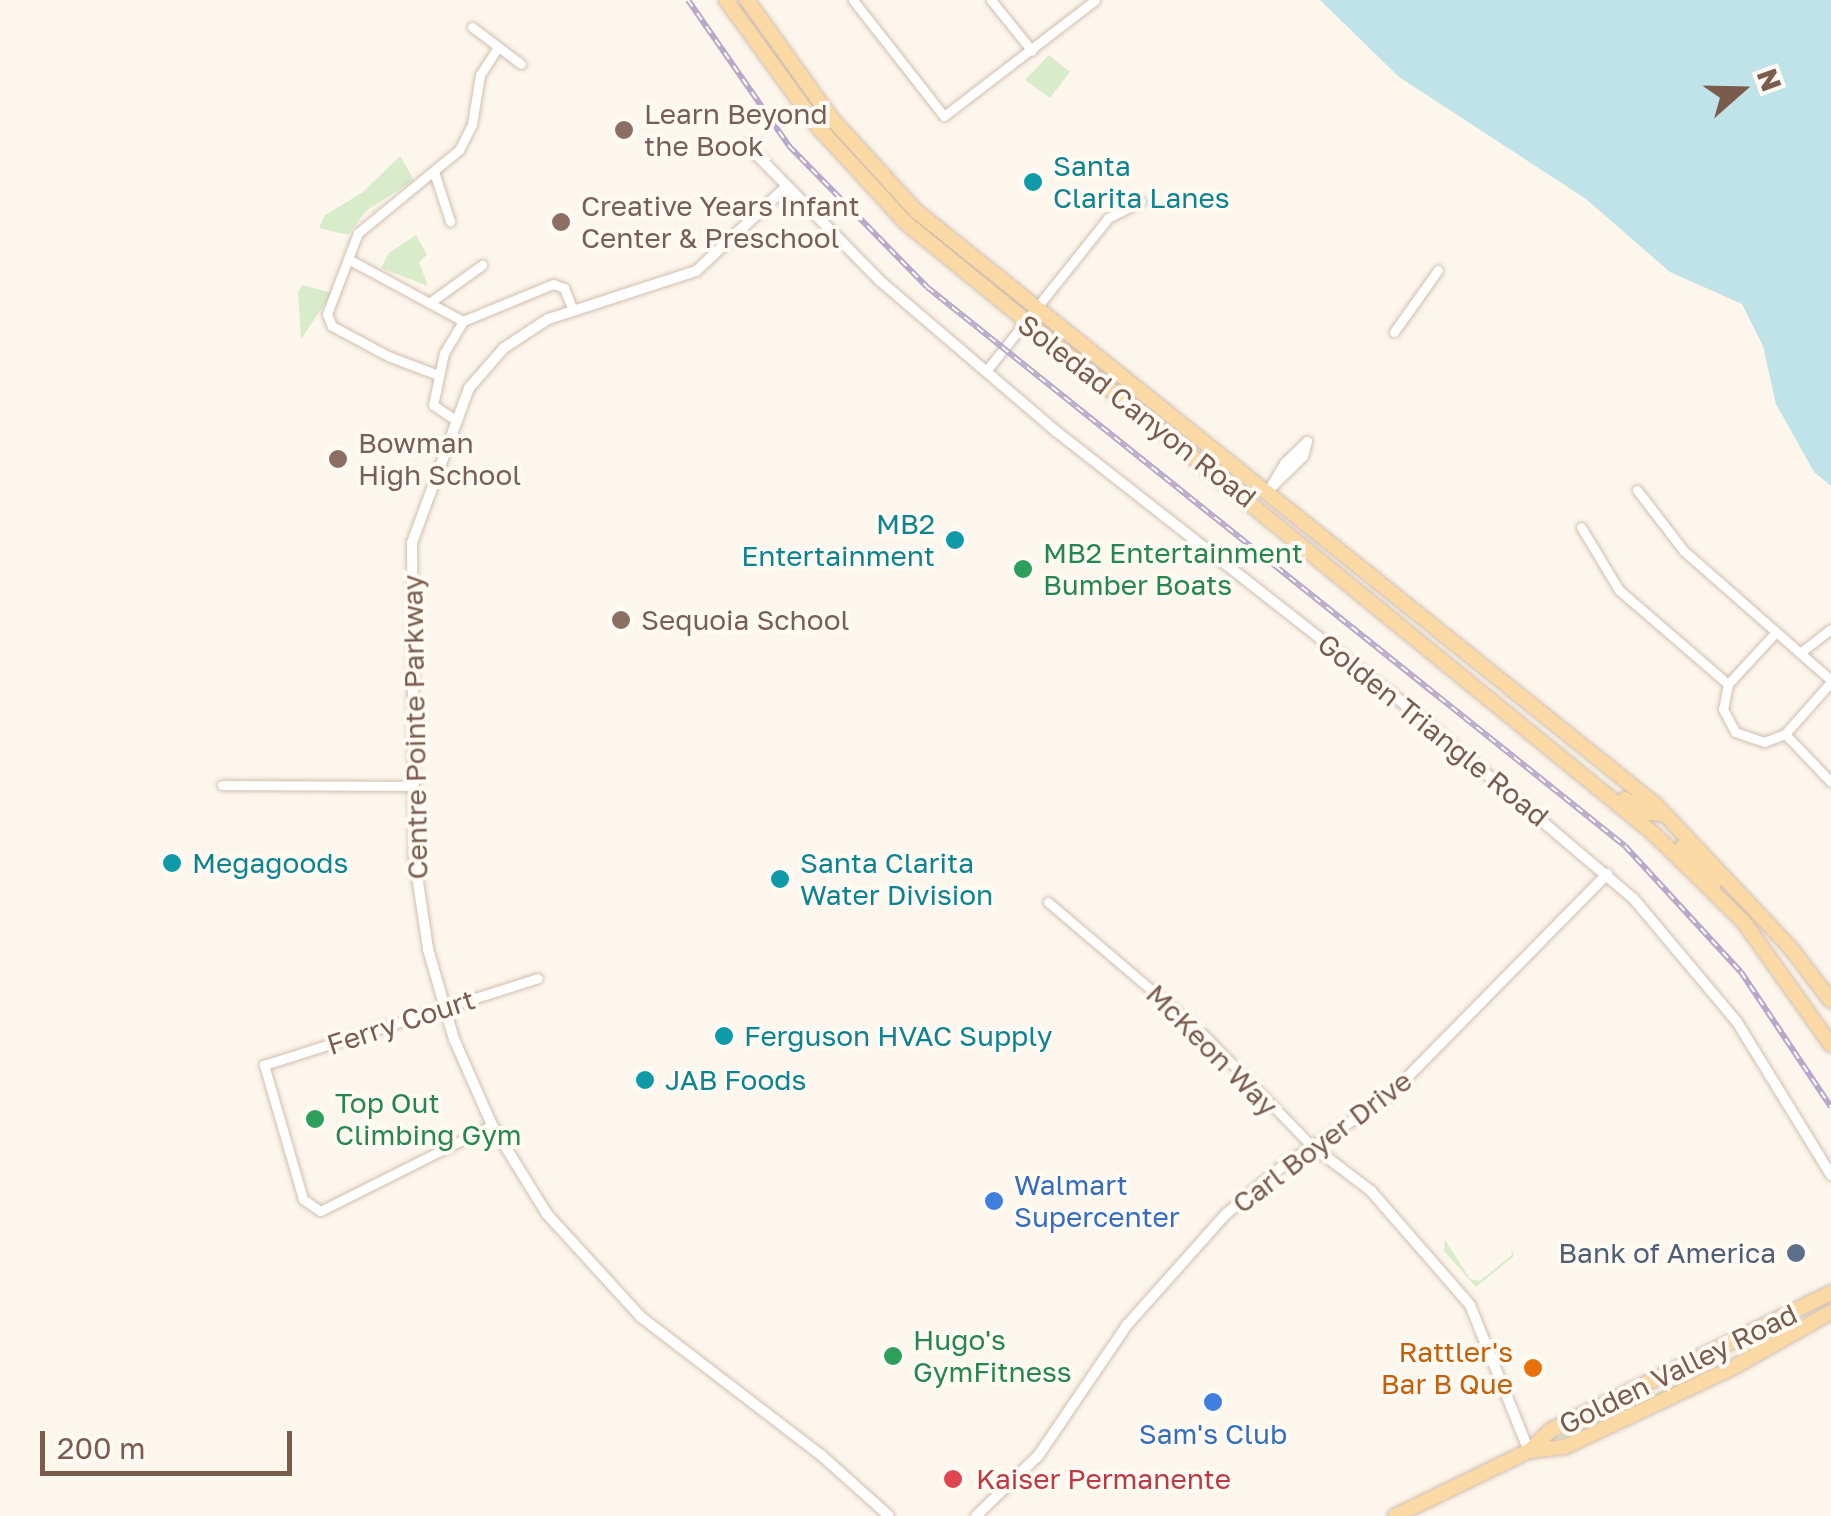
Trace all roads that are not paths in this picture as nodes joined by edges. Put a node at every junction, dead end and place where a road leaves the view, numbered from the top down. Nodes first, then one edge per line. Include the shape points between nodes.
1 (726, 0) edge
2 (747, 0) edge
3 (853, 0) edge
4 (991, 0) edge
5 (1095, 0) edge
6 (472, 27) dead end
7 (498, 46) junction
8 (1032, 51) junction
9 (521, 64) dead end
10 (746, 145) dead end
11 (434, 172) junction
12 (784, 189) junction
13 (1141, 200) dead end
14 (450, 221) dead end
15 (350, 260) junction
16 (482, 265) dead end
17 (1438, 270) dead end
18 (432, 302) junction
19 (1035, 309) junction
20 (573, 310) junction
21 (463, 320) junction
22 (1025, 323) junction
23 (1394, 332) dead end
24 (986, 370) junction
25 (438, 375) junction
26 (454, 419) junction
27 (1183, 449) junction
28 (1268, 490) junction
29 (1636, 490) dead end
30 (1581, 527) dead end
31 (1383, 608) junction
32 (1831, 629) edge
33 (1776, 632) junction
34 (1800, 653) junction
35 (1831, 681) edge
36 (1728, 684) junction
37 (1786, 734) junction
38 (1831, 782) edge
39 (222, 785) dead end
40 (412, 786) junction
41 (1600, 788) junction
42 (1660, 811) junction
43 (1607, 874) junction
44 (1048, 902) dead end
45 (1742, 921) junction
46 (538, 978) dead end
47 (1831, 1001) edge
48 (444, 1009) junction
49 (1831, 1046) edge
50 (492, 1125) junction
51 (1312, 1146) junction
52 (1831, 1175) edge
53 (1831, 1293) edge
54 (1831, 1312) edge
55 (1529, 1451) junction
56 (889, 1516) edge
57 (976, 1516) edge
58 (1395, 1516) edge

1 - 22 main road, Soledad Canyon Road via 819,128 905,222
2 - 19 main road, Soledad Canyon Road via 832,118 916,210
3 - 8 street via 944,116
4 - 8 street
5 - 8 street
6 - 7 street
7 - 9 street
7 - 11 street via 480,75 464,140
10 - 12 street, Golden Triangle Road
11 - 14 street
11 - 15 street via 365,225
12 - 20 street, Centre Pointe Parkway via 696,271
12 - 24 street, Golden Triangle Road
13 - 19 street via 1108,218
15 - 18 street
15 - 25 street via 329,321 388,356
16 - 18 street
17 - 23 street
18 - 21 street
19 - 22 street
19 - 28 main road, Soledad Canyon Road
20 - 21 street via 564,288 553,284
20 - 26 street, Centre Pointe Parkway via 504,348 480,373
21 - 25 street
22 - 24 street
22 - 27 main road, Soledad Canyon Road
24 - 43 street, Golden Triangle Road
25 - 26 street via 433,405
26 - 40 street, Centre Pointe Parkway via 412,543
27 - 28 main road via 1203,455 1250,492
27 - 31 main road, Soledad Canyon Road
28 - 28 street via 1303,456 1307,441 1284,462
28 - 31 main road via 1274,510
28 - 42 main road, Soledad Canyon Road
29 - 33 street via 1684,551
30 - 36 street via 1619,590
31 - 41 main road, Soledad Canyon Road
32 - 34 street
33 - 34 street
33 - 36 street
34 - 35 street
35 - 37 street
36 - 37 street via 1723,709 1735,732 1764,742
37 - 38 street
39 - 40 street
40 - 48 street, Centre Pointe Parkway via 418,886
41 - 42 main road
41 - 45 main road, Soledad Canyon Road
42 - 45 main road
42 - 47 main road, Soledad Canyon Road via 1789,946
43 - 51 street, Carl Boyer Drive via 1388,1098
43 - 52 street, Golden Triangle Road via 1736,1022
44 - 51 street, McKeon Way via 1200,1032
45 - 49 main road, Soledad Canyon Road
46 - 48 street, Ferry Court
48 - 50 street, Centre Pointe Parkway
48 - 50 street, Ferry Court via 264,1065 303,1199 320,1212
50 - 56 street, Centre Pointe Parkway via 547,1214 616,1293
51 - 55 street, McKeon Way via 1371,1191 1447,1272 1474,1312
51 - 57 street, Carl Boyer Drive via 1214,1227 1127,1326 1038,1456
53 - 55 main road, Golden Valley Road via 1551,1430
54 - 55 main road, Golden Valley Road via 1736,1366 1565,1447
55 - 58 main road, Golden Valley Road

